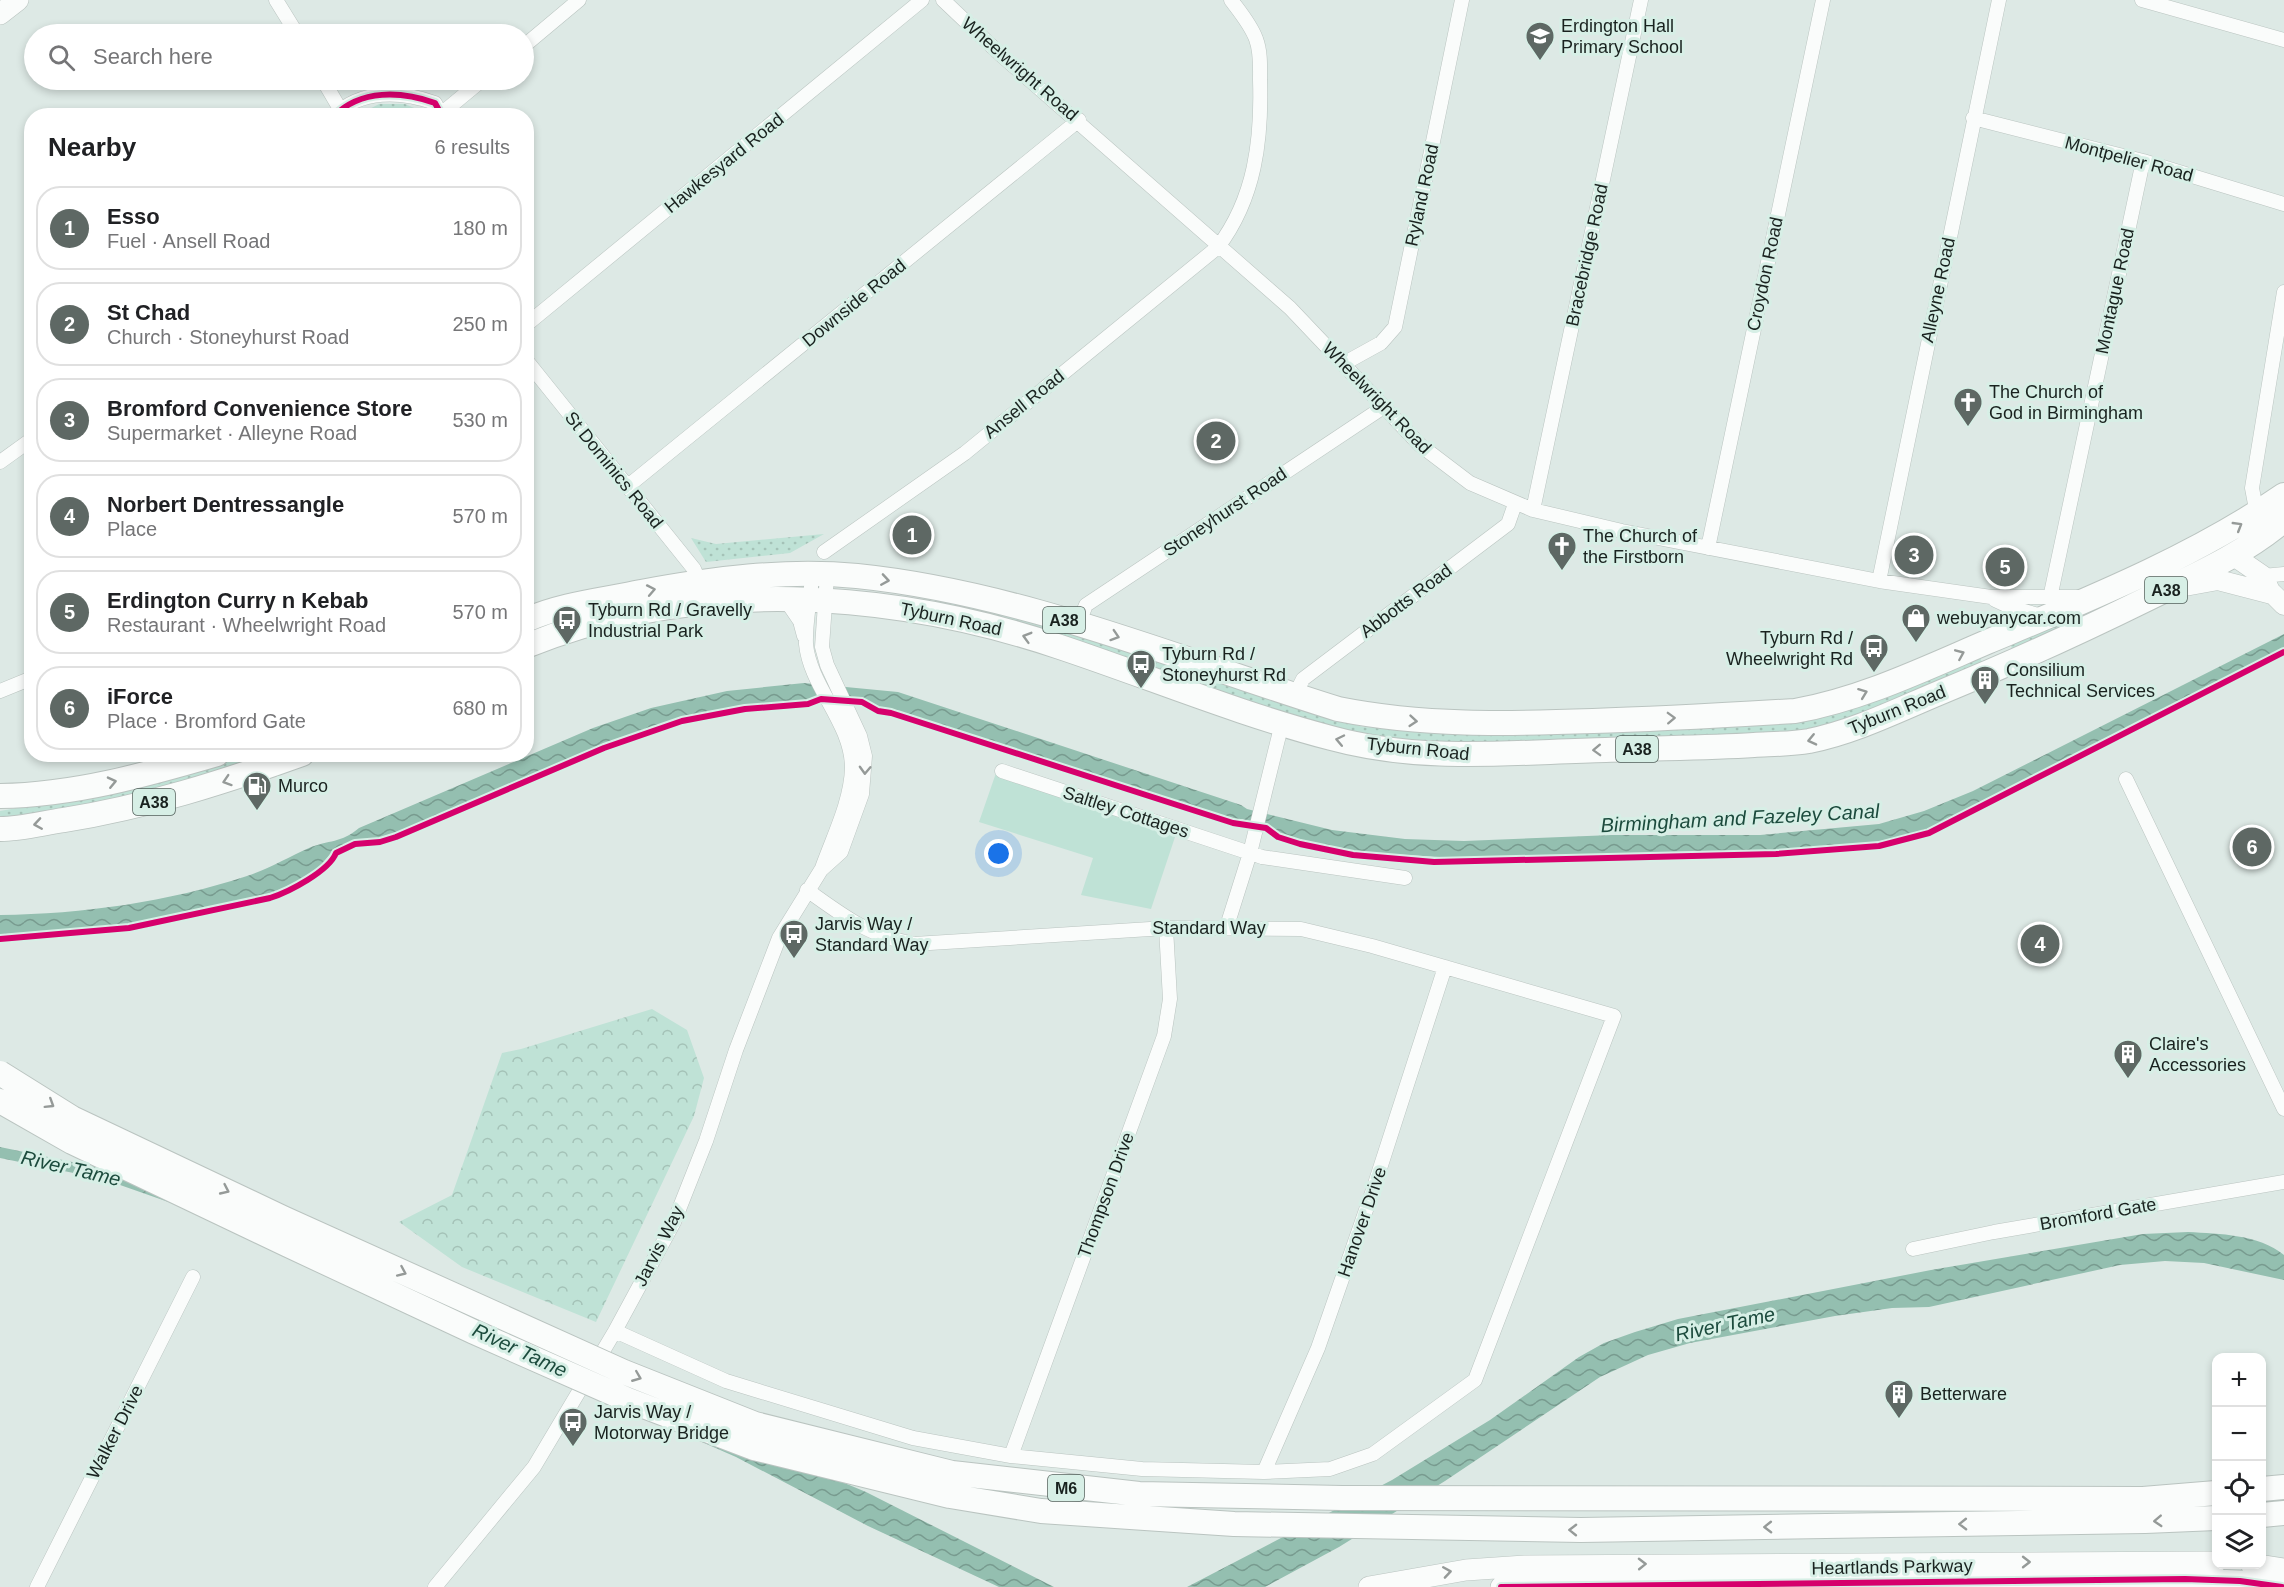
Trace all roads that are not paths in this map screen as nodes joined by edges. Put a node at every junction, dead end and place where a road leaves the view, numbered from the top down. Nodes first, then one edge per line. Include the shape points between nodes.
1 (18, 0) edge
2 (276, 0) edge
3 (579, 0) edge
4 (922, 0) edge
5 (943, 0) edge
6 (1231, 0) edge
7 (1462, 0) edge
8 (1641, 0) edge
9 (1823, 0) edge
10 (1999, 0) edge
11 (2142, 0) edge
12 (0, 14) edge
13 (291, 24) edge
14 (534, 38) edge
15 (2284, 40) edge
16 (327, 90) edge
17 (471, 90) edge
18 (335, 108) edge
19 (344, 108) edge
20 (438, 108) edge
21 (450, 108) edge
22 (1973, 118) junction
23 (1079, 120) junction
24 (2143, 161) junction
25 (2284, 204) edge
26 (1218, 246) junction
27 (2284, 292) edge
28 (534, 318) edge
29 (1343, 364) junction
30 (534, 370) edge
31 (1382, 408) junction
32 (24, 445) edge
33 (0, 462) edge
34 (628, 486) junction
35 (2284, 495) edge
36 (1515, 504) junction
37 (1533, 510) junction
38 (2262, 511) junction
39 (2284, 520) edge
40 (1708, 548) junction
41 (2234, 556) junction
42 (821, 567) junction
43 (2284, 574) edge
44 (2263, 576) junction
45 (699, 581) junction
46 (1879, 581) junction
47 (2100, 592) junction
48 (2156, 595) junction
49 (1991, 597) junction
50 (785, 599) junction
51 (817, 600) junction
52 (2278, 600) edge
53 (867, 602) junction
54 (2010, 607) junction
55 (2048, 608) junction
56 (534, 618) edge
57 (1078, 624) junction
58 (823, 630) junction
59 (2006, 634) junction
60 (534, 643) edge
61 (806, 644) junction
62 (24, 681) edge
63 (0, 690) edge
64 (1295, 695) junction
65 (1282, 723) junction
66 (189, 762) edge
67 (280, 762) edge
68 (1002, 771) dead end
69 (2126, 779) dead end
70 (0, 796) edge
71 (34, 796) junction
72 (0, 804) edge
73 (0, 829) edge
74 (1250, 853) junction
75 (821, 870) junction
76 (1405, 878) dead end
77 (807, 890) junction
78 (1227, 926) junction
79 (1166, 928) junction
80 (1445, 967) junction
81 (0, 1073) edge
82 (0, 1101) edge
83 (2284, 1109) edge
84 (2284, 1182) edge
85 (1913, 1250) dead end
86 (194, 1277) dead end
87 (615, 1331) junction
88 (1011, 1456) junction
89 (1264, 1472) junction
90 (2284, 1487) edge
91 (2266, 1489) edge
92 (2212, 1493) edge
93 (2284, 1513) edge
94 (2266, 1515) edge
95 (2212, 1518) edge
96 (2212, 1562) edge
97 (2266, 1566) edge
98 (2284, 1569) edge
99 (37, 1587) edge
100 (435, 1587) edge
101 (1369, 1587) edge
102 (1502, 1587) edge
103 (2282, 1587) edge

1 - 12 main road
2 - 13 street
3 - 14 street
4 - 28 street, Hawkesyard Road
5 - 23 street, Wheelwright Road
6 - 26 street, Ansell Road via 1256,39 1262,120 1245,201 1234,226
7 - 29 street, Ryland Road via 1395,327 1381,343
8 - 37 street, Bracebridge Road
9 - 40 street, Croydon Road
10 - 22 street, Alleyne Road
11 - 15 street
16 - 18 street
17 - 21 street
19 - 20 street via 363,98 400,93 435,103
22 - 24 street, Montpelier Road
22 - 46 street, Alleyne Road
23 - 26 street, Wheelwright Road
23 - 34 street, Downside Road
24 - 25 street, Montpelier Road
24 - 55 street, Montague Road
26 - 29 street, Wheelwright Road via 1290,308
26 - 42 street, Ansell Road
27 - 38 street via 2252,488 2255,504
29 - 31 street, Wheelwright Road
30 - 34 street, St Dominics Road
31 - 36 street, Wheelwright Road via 1470,483
31 - 57 street, Stoneyhurst Road via 1086,605
32 - 33 street
34 - 45 street, St Dominics Road via 694,569
35 - 38 highway, Tyburn Road / A38
36 - 37 street, Wheelwright Road
36 - 64 street, Abbotts Road via 1508,524 1303,680
37 - 40 street, Wheelwright Road
47 -> 38 highway, Tyburn Road / A38 via 2211,542
39 - 41 highway, Tyburn Road / A38
40 - 46 street, Wheelwright Road
41 - 44 street
41 - 47 highway via 2216,552 2137,584
41 - 48 highway, Tyburn Road / A38
42 - 45 highway, Tyburn Road / A38
42 - 51 street
42 -> 57 highway, Tyburn Road / A38 via 960,594
43 - 44 street
44 - 52 street
56 -> 45 highway, Tyburn Road / A38
46 - 49 street, Wheelwright Road
47 - 55 highway, Tyburn Road / A38
48 - 52 street via 2201,581 2218,580
48 - 55 highway via 2122,602 2071,622
48 -> 65 highway, Tyburn Road / A38 via 1990,672 1840,733 1803,742 1458,756 1385,749
49 - 54 street, Wheelwright Road
49 - 55 street, Wheelwright Road
50 - 51 highway, Tyburn Road / A38
50 - 60 highway, Tyburn Road / A38 via 635,614
50 - 61 street via 800,621
51 - 53 highway, Tyburn Road / A38
51 - 58 street, Jarvis Way
51 - 61 street
53 - 58 street via 842,611
65 -> 53 highway, Tyburn Road / A38 via 1057,646 987,626
54 - 55 street, Wheelwright Road
54 - 59 street via 2012,624
55 - 59 highway, Tyburn Road / A38
57 -> 64 highway, Tyburn Road / A38
58 -> 75 street, Jarvis Way via 827,665 851,714 865,756 862,794 841,852
64 -> 59 highway, Tyburn Road / A38 via 1385,718 1461,724 1795,711 1835,704
61 - 75 street, Jarvis Way via 847,744 852,766 844,807
62 - 63 street
65 - 74 street
71 -> 66 highway, A38
67 -> 73 highway, A38 via 224,783 143,805
68 - 74 street, Saltley Cottages
69 - 83 street
70 - 71 highway, A38
71 - 72 highway
74 - 76 street, Saltley Cottages
74 - 78 street
75 - 77 street, Jarvis Way
77 - 79 street, Standard Way via 860,927 914,944
77 - 87 street, Jarvis Way via 778,938 674,1221
78 - 79 street, Standard Way
78 - 80 street, Standard Way via 1301,929
79 - 88 street, Thompson Drive via 1170,999 1164,1035
80 - 89 street, Hanover Drive via 1325,1328
80 - 89 street, Standard Way via 1614,1016 1475,1380 1373,1454 1330,1469
81 -> 92 highway, M6, bridge via 72,1118 624,1372 755,1424 952,1473 1139,1494 1341,1498 2143,1499
95 -> 82 highway, M6, bridge via 1581,1530 1234,1524 1041,1511 950,1496 754,1448 628,1400 288,1245 72,1142
84 - 85 street, Bromford Gate via 1994,1232
86 - 99 street, Walker Drive
87 - 88 street via 726,1381 779,1398 913,1438
87 - 100 street, Jarvis Way via 534,1467
88 - 89 street via 1142,1469
90 - 91 highway
93 - 94 highway
101 -> 96 main road, Heartlands Parkway via 1466,1569 1525,1566
97 - 98 main road
102 - 103 main road, Heartlands Parkway via 2185,1579

